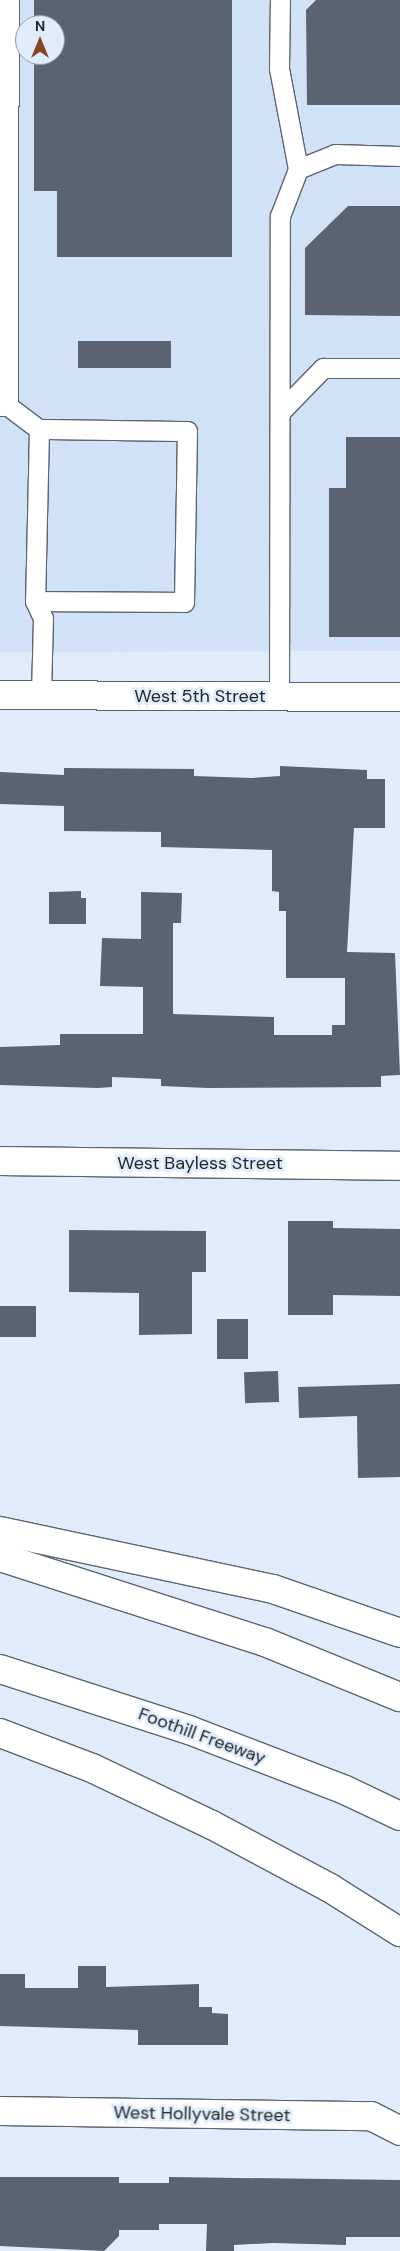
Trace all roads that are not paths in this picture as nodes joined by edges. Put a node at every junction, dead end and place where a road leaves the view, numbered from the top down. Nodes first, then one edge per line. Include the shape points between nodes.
1 (9, 0) edge
2 (280, 0) edge
3 (400, 156) edge
4 (298, 169) junction
5 (400, 368) edge
6 (4, 406) edge
7 (280, 412) junction
8 (39, 429) junction
9 (35, 601) junction
10 (0, 695) edge
11 (41, 695) junction
12 (279, 697) junction
13 (400, 698) edge
14 (0, 1162) edge
15 (400, 1166) edge
16 (0, 1531) edge
17 (0, 1557) edge
18 (400, 1633) edge
19 (0, 1669) edge
20 (400, 1697) edge
21 (0, 1733) edge
22 (400, 1816) edge
23 (400, 1932) edge
24 (0, 2111) edge
25 (400, 2131) edge

1 - 6 lane
2 - 4 lane via 279,68
3 - 4 lane via 335,154
4 - 7 lane via 280,216
5 - 7 lane via 323,368
6 - 8 lane
7 - 12 lane
8 - 9 lane
8 - 9 lane via 186,431 184,602
9 - 11 lane via 43,618
10 - 11 main road, West 5th Street
11 - 12 main road, West 5th Street
12 - 13 main road, West 5th Street
14 - 15 main road, West Bayless Street
16 - 18 main road via 273,1589
17 - 20 main road via 265,1642
19 - 22 main road, Foothill Freeway via 189,1730 346,1790
21 - 23 main road via 92,1768 212,1825 330,1888
24 - 25 main road, West Hollyvale Street via 371,2116

